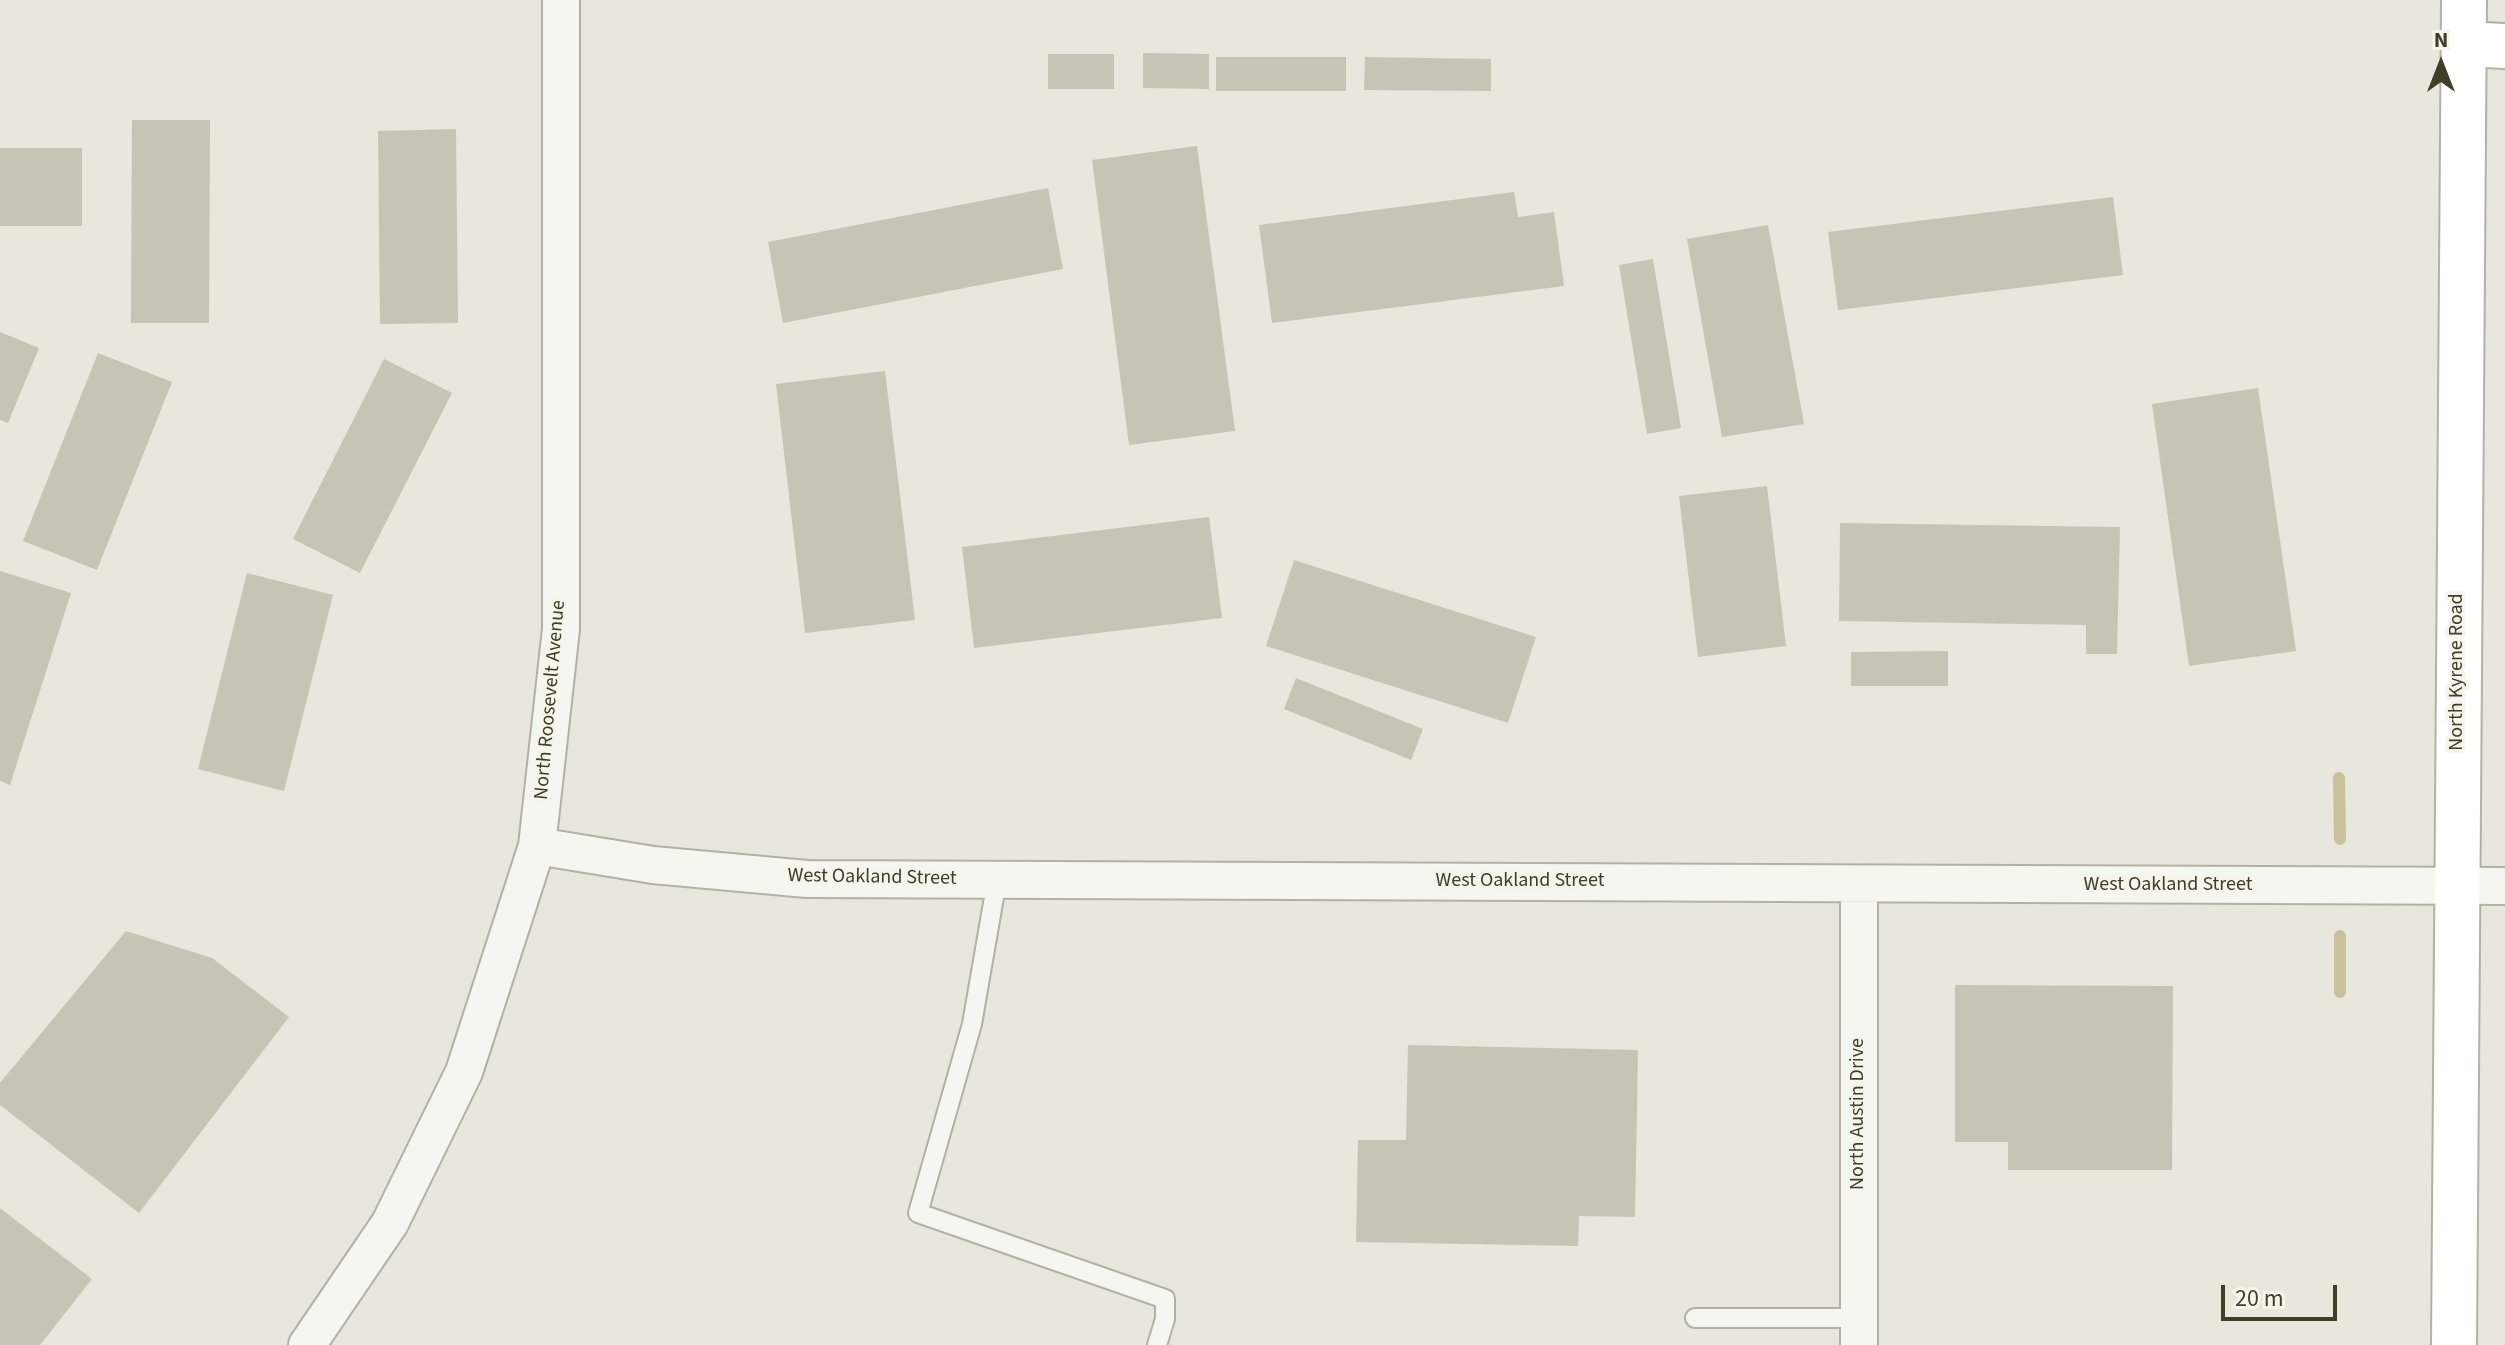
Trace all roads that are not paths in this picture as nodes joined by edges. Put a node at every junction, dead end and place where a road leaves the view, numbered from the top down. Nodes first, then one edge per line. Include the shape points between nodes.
1 (561, 0) edge
2 (2464, 0) edge
3 (2484, 45) edge
4 (537, 846) junction
5 (997, 880) junction
6 (1859, 884) junction
7 (2456, 886) junction
8 (2505, 886) edge
9 (1695, 1318) dead end
10 (1859, 1332) edge
11 (307, 1345) edge
12 (1157, 1345) edge
13 (2454, 1345) edge

1 - 4 street, North Roosevelt Avenue via 561,629
2 - 3 main road, North Kyrene Road
3 - 7 main road, North Kyrene Road
4 - 5 street, West Oakland Street via 653,865 807,879
4 - 11 street, North Roosevelt Avenue via 464,1072 390,1223
5 - 6 street, West Oakland Street
5 - 12 lane via 972,1024 918,1213 1165,1299
6 - 7 street, West Oakland Street
6 - 10 street, North Austin Drive
7 - 8 street, West Oakland Street
7 - 13 main road, North Kyrene Road
9 - 10 lane

